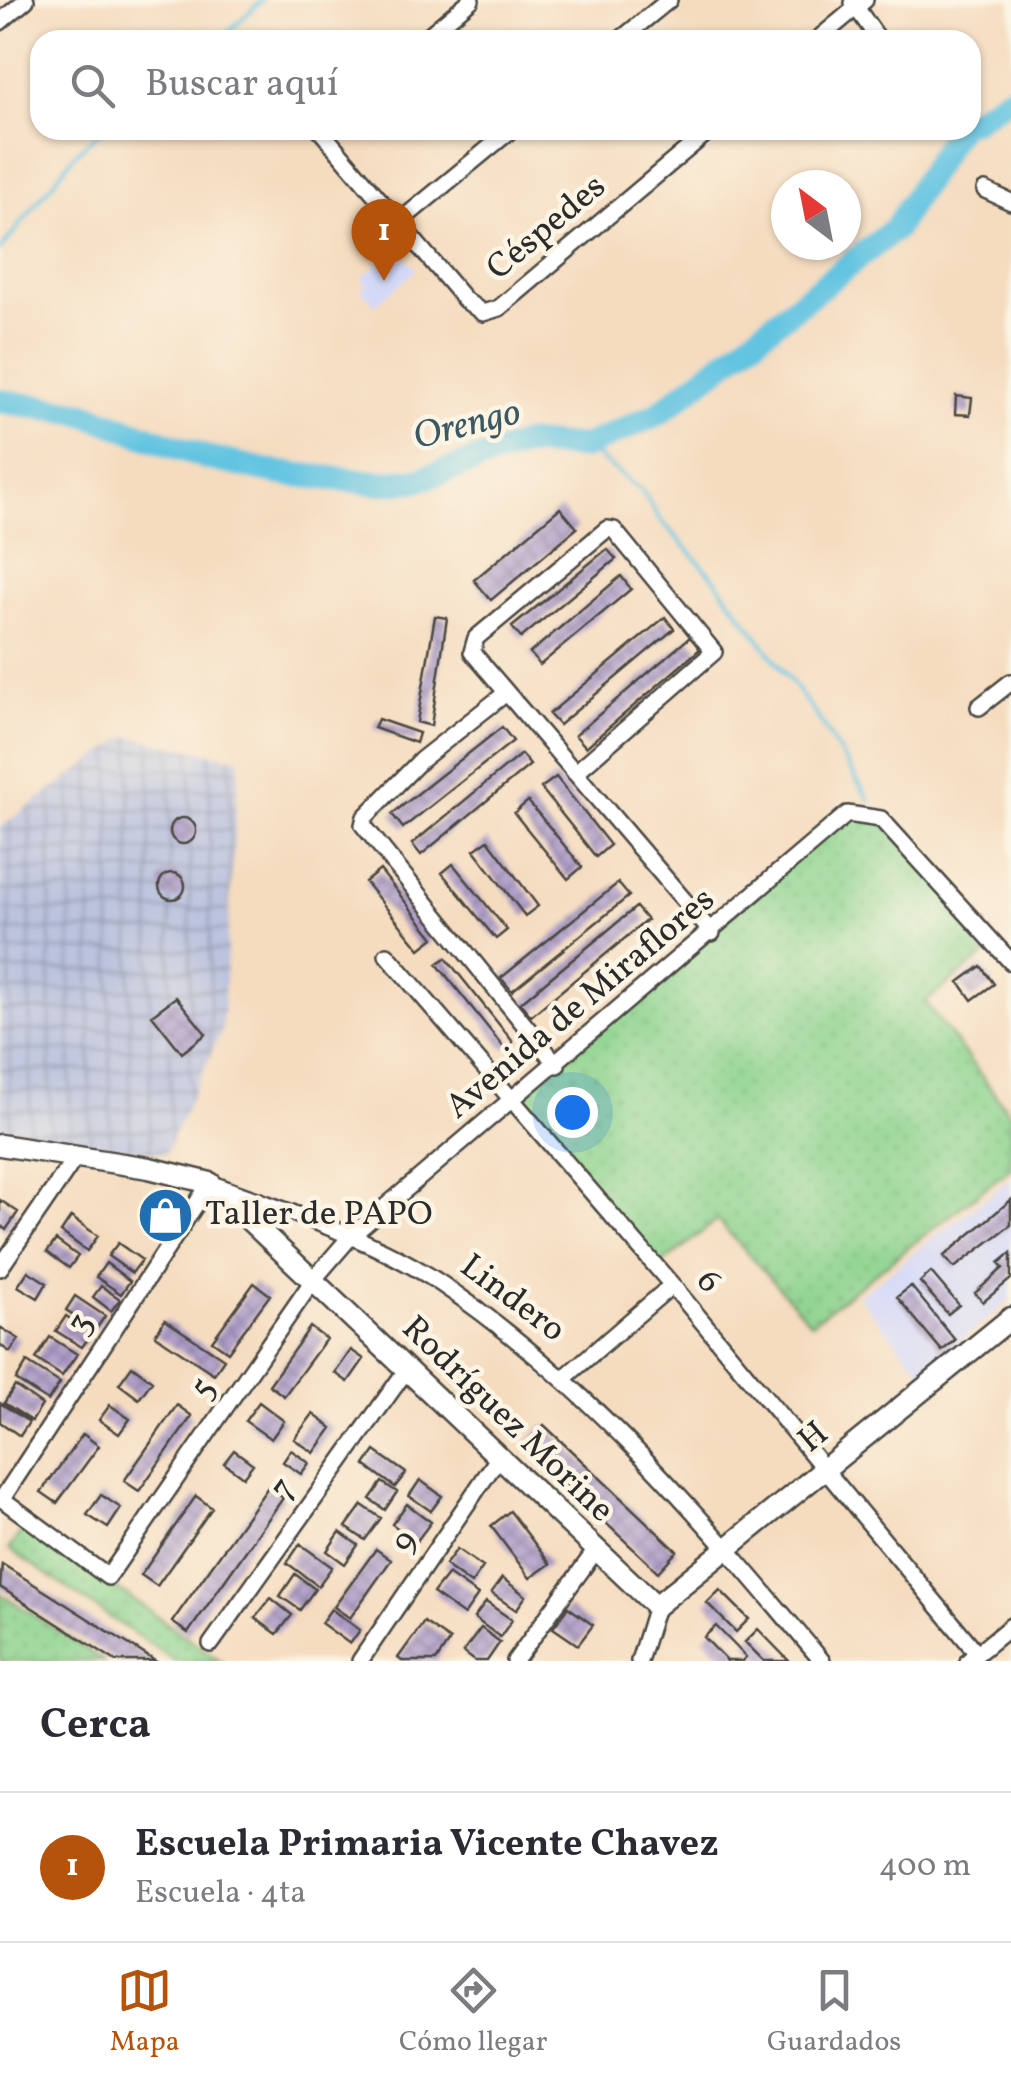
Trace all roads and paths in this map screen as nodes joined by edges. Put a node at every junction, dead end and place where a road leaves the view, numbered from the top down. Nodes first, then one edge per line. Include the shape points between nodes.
1 (26, 0) edge
2 (471, 0) edge
3 (668, 0) edge
4 (857, 2) edge
5 (0, 22) edge
6 (436, 30) edge
7 (632, 30) edge
8 (828, 30) edge
9 (872, 30) edge
10 (329, 140) edge
11 (498, 140) edge
12 (698, 140) edge
13 (985, 190) dead end
14 (1011, 202) edge
15 (399, 222) junction
16 (1011, 682) edge
17 (506, 693) junction
18 (979, 707) dead end
19 (574, 773) junction
20 (712, 933) junction
21 (387, 955) dead end
22 (1011, 962) edge
23 (557, 1065) junction
24 (514, 1100) junction
25 (0, 1145) edge
26 (75, 1158) junction
27 (210, 1183) junction
28 (350, 1236) junction
29 (0, 1268) edge
30 (314, 1280) junction
31 (672, 1286) junction
32 (1011, 1318) edge
33 (407, 1370) junction
34 (564, 1378) junction
35 (499, 1457) junction
36 (823, 1472) junction
37 (2, 1499) edge
38 (596, 1550) junction
39 (729, 1550) junction
40 (656, 1606) junction
41 (1011, 1626) edge
42 (211, 1644) dead end
43 (973, 1657) edge
44 (360, 1661) edge
45 (515, 1661) edge
46 (640, 1661) edge
47 (822, 1661) edge

1 - 5 street
2 - 6 street
3 - 7 street
4 - 8 street
4 - 9 street
10 - 15 street
11 - 15 street
12 - 15 street, Céspedes via 499,308 483,312 464,300
13 - 14 street
16 - 18 street
17 - 19 street
17 - 19 street via 471,644 614,530 714,652
17 - 23 street via 421,760 363,825
19 - 20 street
20 - 22 street, Avenida de Miraflores via 847,814 881,819
20 - 23 street, Avenida de Miraflores
21 - 24 street, 6
23 - 24 street, Avenida de Miraflores
24 - 28 street, Avenida de Miraflores
24 - 31 street, 6
25 - 26 street, Lindero
26 - 27 street, Lindero
26 - 29 street
27 - 28 street, Lindero
27 - 30 street, Rodríguez Morine
27 - 37 street, 3
28 - 30 street, 5
28 - 34 street, Lindero via 438,1282
30 - 33 street, Rodríguez Morine
30 - 37 street, 5 via 108,1578
31 - 34 street
31 - 36 street, 6
32 - 36 street, H
33 - 35 street, Rodríguez Morine
33 - 42 street, 7
34 - 39 street, Lindero
35 - 38 street, Rodríguez Morine
35 - 44 street, 9
36 - 39 street, H
36 - 43 street, 6
38 - 40 street, Rodríguez Morine
38 - 45 street
39 - 40 street, H
39 - 47 street, Lindero
40 - 46 street
41 - 43 street

